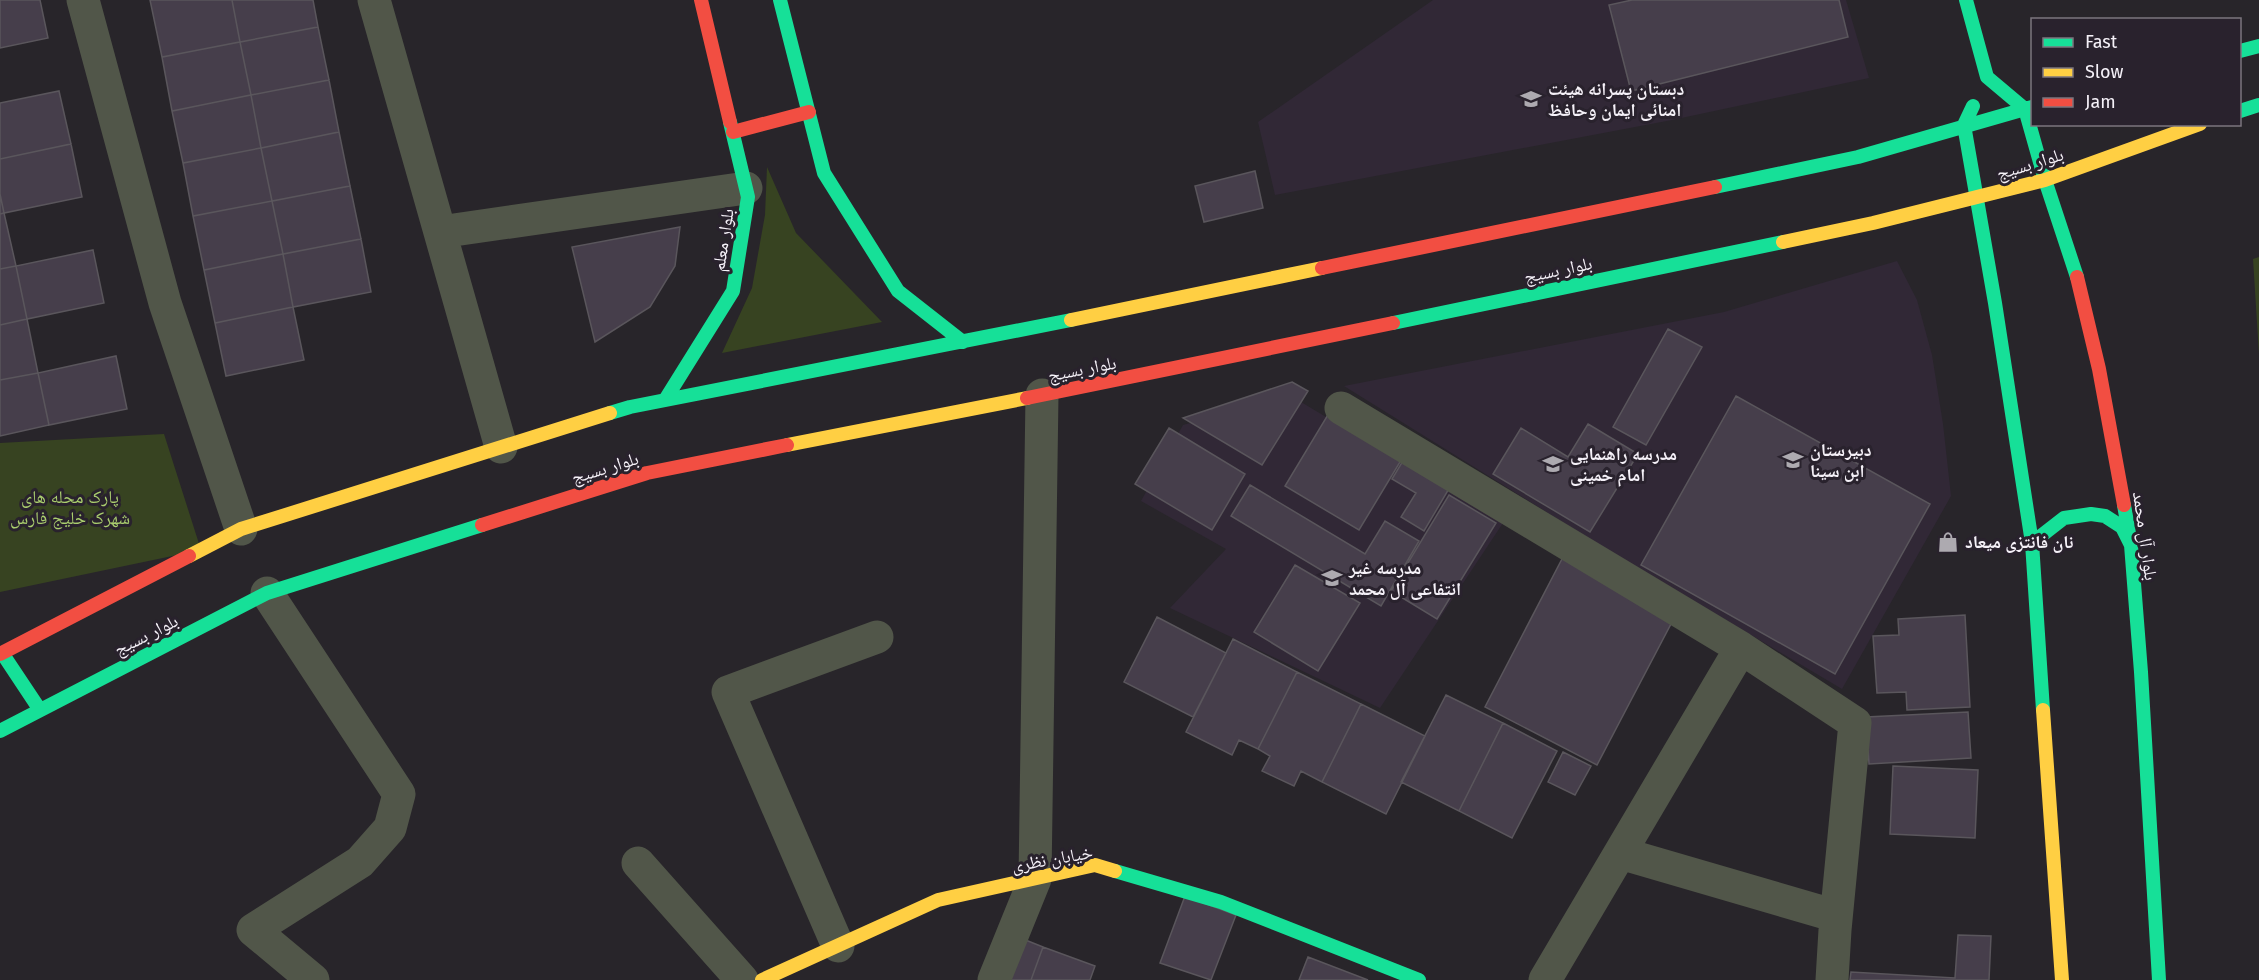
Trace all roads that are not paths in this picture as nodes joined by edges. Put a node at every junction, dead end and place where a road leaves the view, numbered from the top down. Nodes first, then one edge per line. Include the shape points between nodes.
1 (83, 0) edge
2 (374, 0) edge
3 (701, 0) edge
4 (780, 0) edge
5 (1966, 0) edge
6 (2259, 46) edge
7 (2241, 51) edge
8 (1982, 87) junction
9 (2259, 105) edge
10 (2029, 108) edge
11 (2241, 111) edge
12 (809, 112) junction
13 (1964, 124) junction
14 (2033, 126) edge
15 (2194, 126) edge
16 (733, 132) junction
17 (2045, 180) junction
18 (746, 188) junction
19 (1976, 199) junction
20 (440, 232) junction
21 (963, 342) junction
22 (1042, 395) junction
23 (665, 400) junction
24 (1341, 408) dead end
25 (501, 447) junction
26 (241, 529) junction
27 (2032, 543) junction
28 (2130, 545) junction
29 (267, 592) junction
30 (877, 637) dead end
31 (1741, 648) junction
32 (1, 653) edge
33 (40, 710) junction
34 (0, 731) edge
35 (1620, 853) junction
36 (638, 863) dead end
37 (1035, 879) junction
38 (1836, 916) junction
39 (838, 946) junction
40 (313, 980) edge
41 (742, 980) edge
42 (762, 980) edge
43 (994, 980) edge
44 (1419, 980) edge
45 (1545, 980) edge
46 (1832, 980) edge
47 (2062, 980) edge
48 (2159, 980) edge

1 - 26 street via 165,303
2 - 20 street
3 - 16 main road, بلوار معلم
4 - 12 main road
5 - 8 main road
6 - 7 main road
8 - 10 main road
8 - 13 main road
9 - 11 main road
10 - 13 main road
12 - 16 main road
12 - 21 main road via 824,173 898,291
13 - 19 main road
13 - 21 main road via 1858,157
14 - 17 main road, بلوار آل محمد
15 - 17 main road, بلوار بسیج
16 - 18 main road, بلوار معلم
17 - 19 main road, بلوار بسیج
17 - 28 main road, بلوار آل محمد via 2080,286
18 - 20 street
18 - 23 main road, بلوار معلم via 748,198 733,291
19 - 22 main road, بلوار بسیج
19 - 27 main road
20 - 25 street
21 - 23 main road
22 - 29 main road, بلوار بسیج via 647,473
22 - 37 street
23 - 25 main road
24 - 31 street
25 - 26 main road
26 - 32 main road
27 - 28 main road via 2064,518 2091,513 2105,516 2122,527
27 - 47 main road
28 - 48 main road, بلوار آل محمد
29 - 33 main road, بلوار بسیج
29 - 40 street via 399,794 390,828 360,862 253,930
30 - 39 street via 728,692
31 - 35 street
31 - 38 street via 1855,723
32 - 33 main road
33 - 34 main road, بلوار بسیج
35 - 38 street
35 - 45 street
36 - 41 street
37 - 39 main road, خیابان نظری via 938,900
37 - 43 street
37 - 44 main road, خیابان نظری via 1095,865 1221,902
38 - 46 street
39 - 42 main road, خیابان نظری

